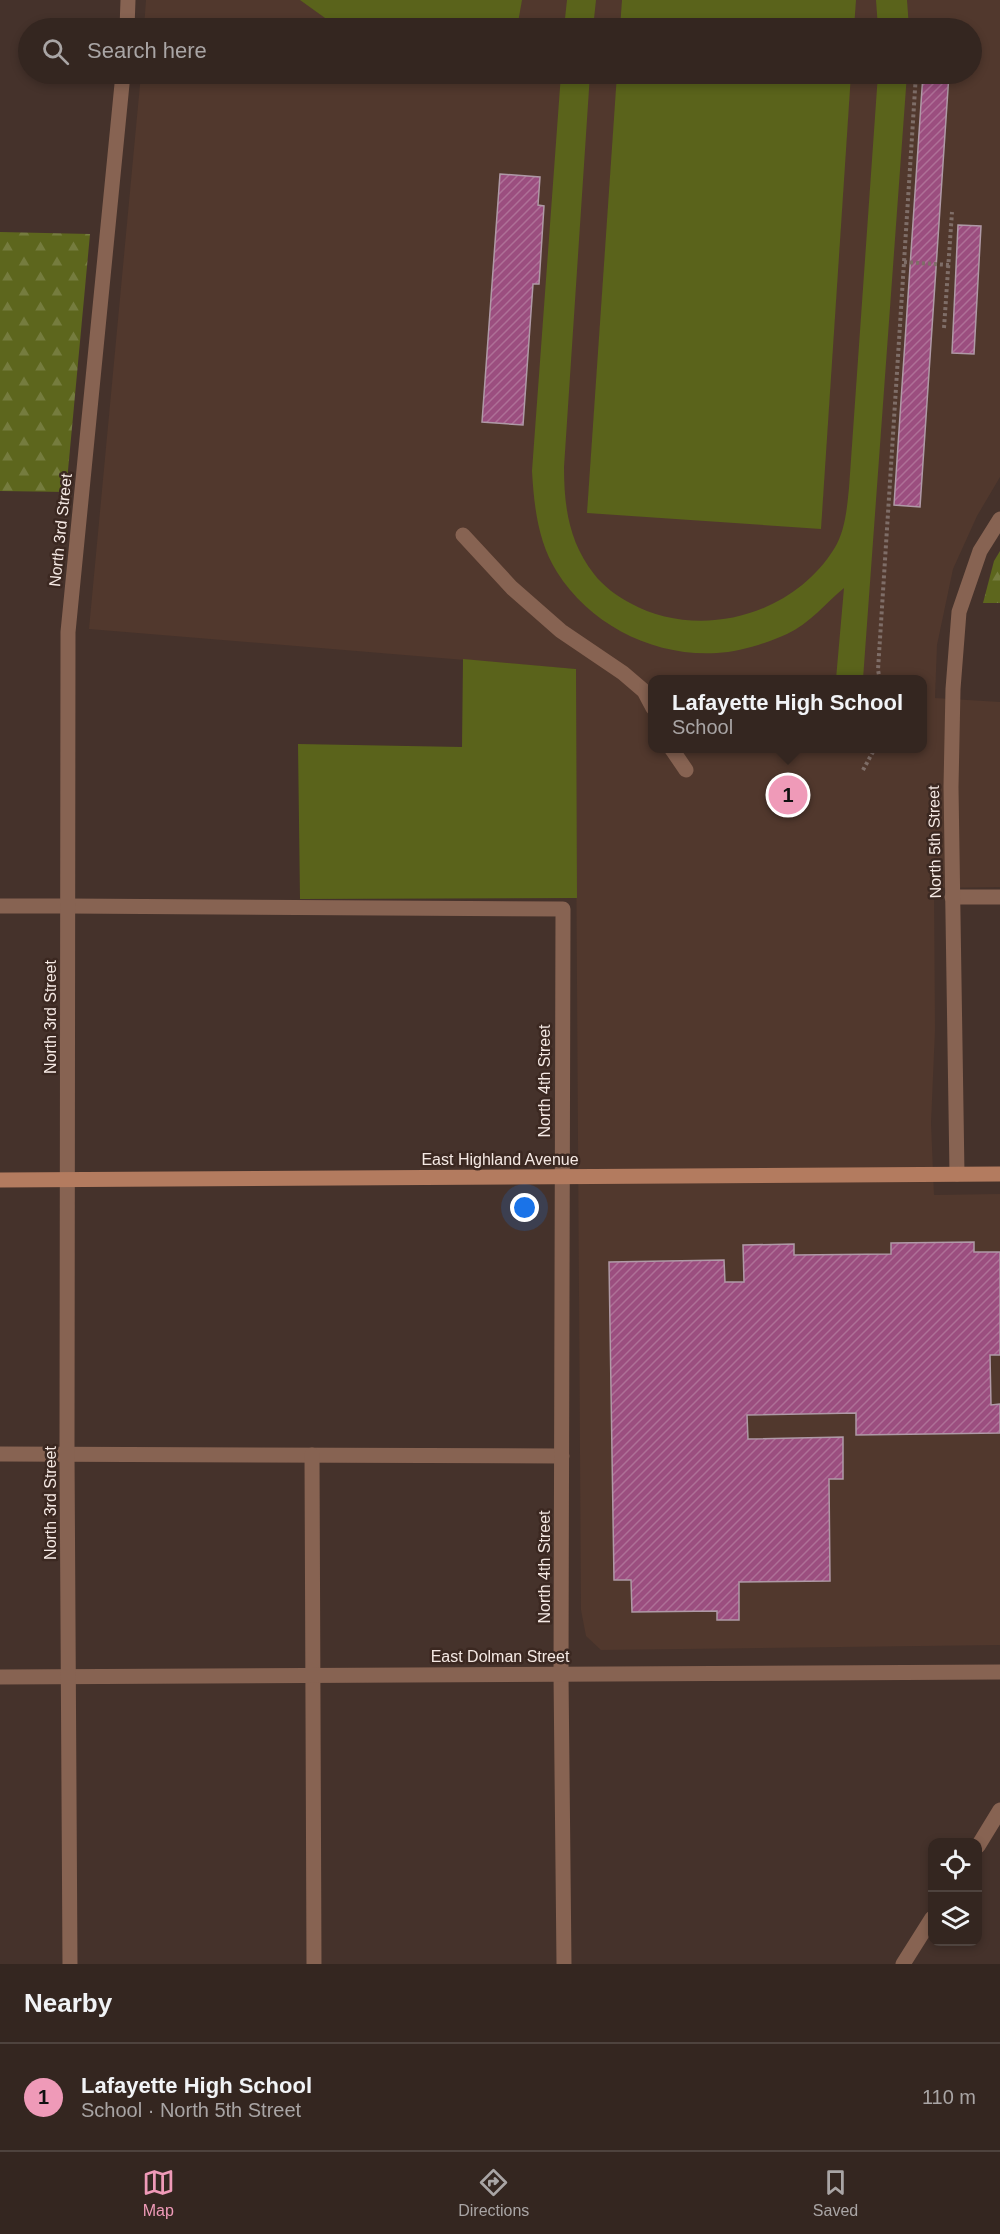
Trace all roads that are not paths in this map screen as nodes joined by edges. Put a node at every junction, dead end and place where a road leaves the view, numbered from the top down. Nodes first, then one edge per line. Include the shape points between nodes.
1 (128, 0) edge
2 (127, 18) edge
3 (122, 84) edge
4 (1000, 519) edge
5 (463, 535) dead end
6 (648, 699) edge
7 (674, 753) edge
8 (686, 770) dead end
9 (952, 897) junction
10 (1000, 897) edge
11 (0, 906) edge
12 (68, 906) junction
13 (957, 1174) junction
14 (1000, 1174) edge
15 (561, 1176) junction
16 (0, 1180) edge
17 (68, 1180) junction
18 (67, 1453) junction
19 (0, 1454) edge
20 (312, 1455) junction
21 (562, 1456) junction
22 (1000, 1672) edge
23 (561, 1674) junction
24 (314, 1675) junction
25 (0, 1677) edge
26 (68, 1677) junction
27 (1000, 1810) edge
28 (982, 1839) edge
29 (928, 1926) edge
30 (70, 1964) edge
31 (314, 1964) edge
32 (564, 1964) edge
33 (903, 1964) edge

1 - 2 street
3 - 12 street, North 3rd Street via 68,632
4 - 9 street, North 5th Street via 981,551 959,612 952,700
5 - 6 street via 512,588 561,631 644,691
7 - 8 street
9 - 10 street
9 - 13 street, North 5th Street
11 - 12 street
12 - 15 street, North 4th Street via 563,909
12 - 17 street, North 3rd Street
13 - 14 street, East Highland Avenue
13 - 15 street, East Highland Avenue
15 - 17 street, East Highland Avenue
15 - 21 street, North 4th Street
16 - 17 street, East Highland Avenue
17 - 18 street, North 3rd Street
18 - 19 street
18 - 20 street
18 - 26 street, North 3rd Street
20 - 21 street
20 - 24 street
21 - 23 street, North 4th Street
22 - 23 street, East Dolman Street
23 - 24 street, East Dolman Street
23 - 32 street, North 4th Street
24 - 26 street, East Dolman Street
24 - 31 street
25 - 26 street, East Dolman Street
26 - 30 street, North 3rd Street
27 - 28 street
29 - 33 street

